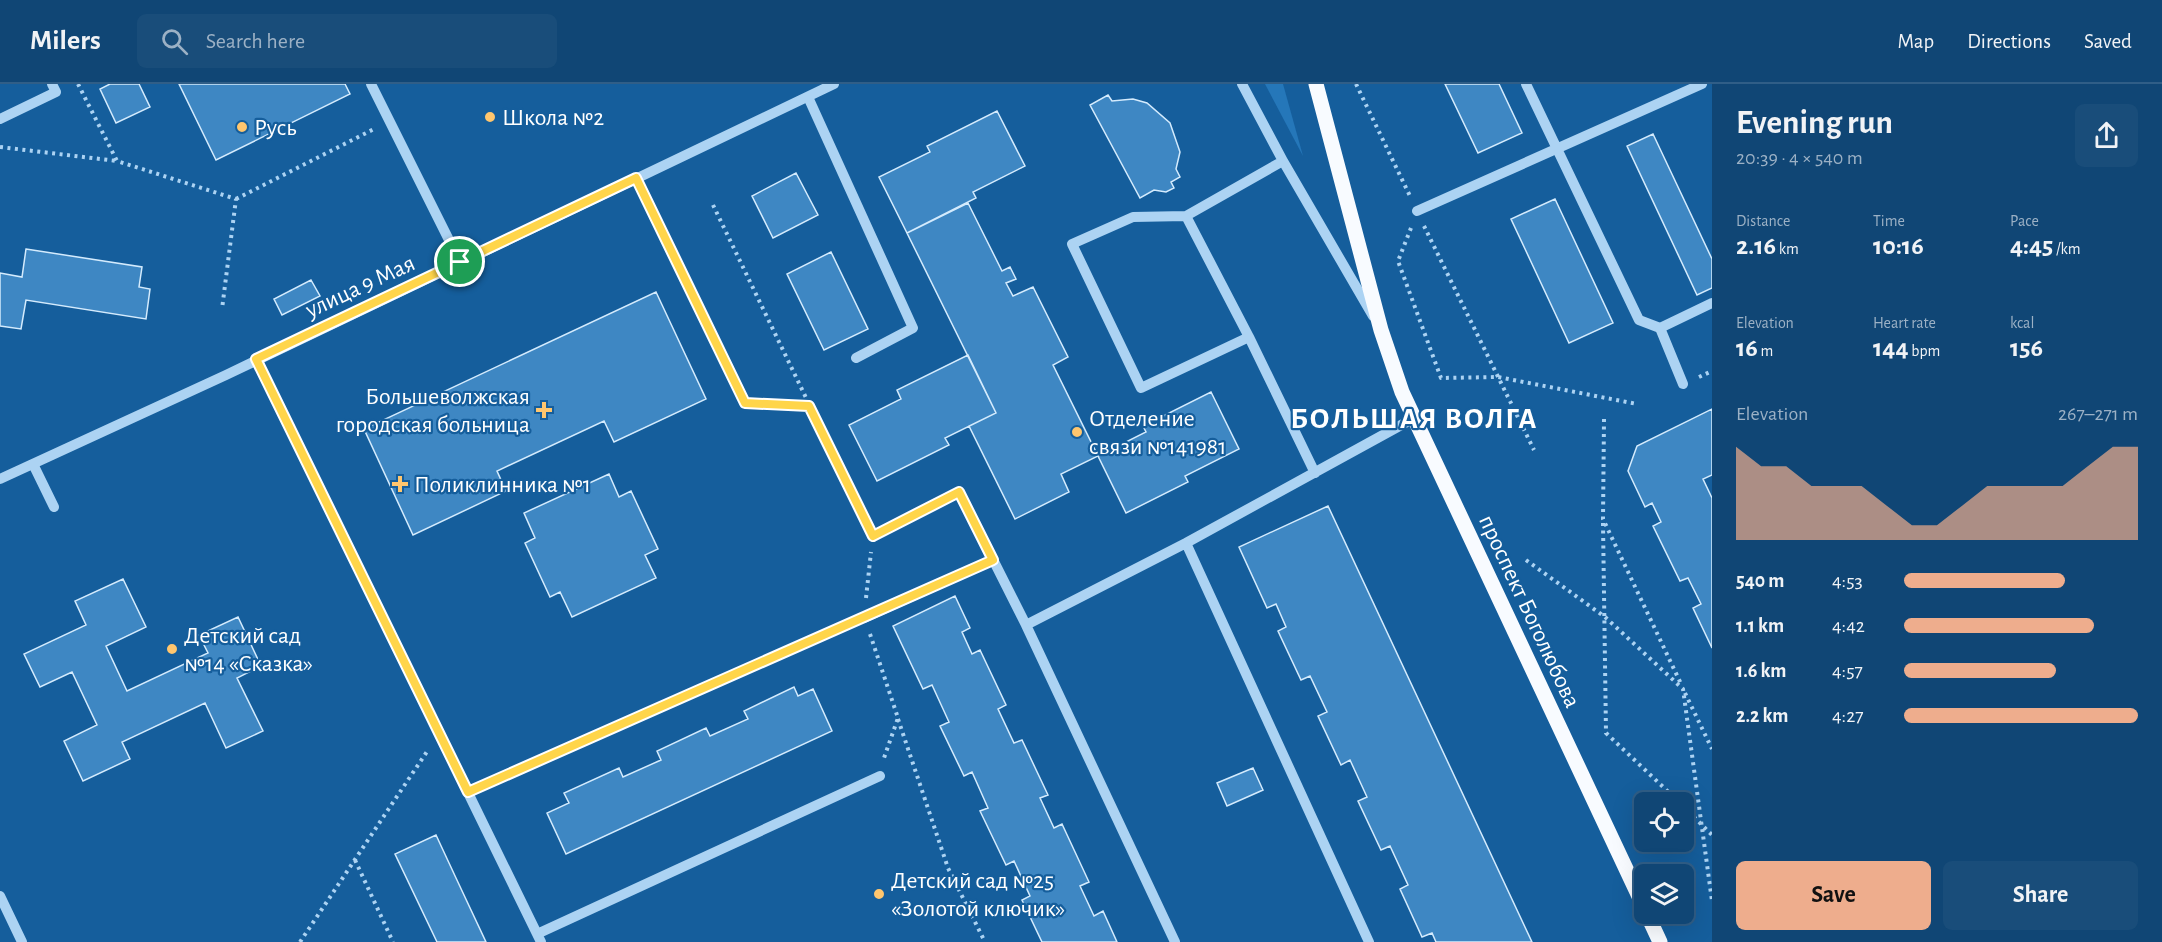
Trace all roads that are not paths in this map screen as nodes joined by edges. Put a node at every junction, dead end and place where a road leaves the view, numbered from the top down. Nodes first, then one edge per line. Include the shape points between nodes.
1 (52, 84) edge
2 (371, 84) edge
3 (834, 84) edge
4 (1242, 84) edge
5 (1316, 84) edge
6 (1526, 84) edge
7 (1702, 84) edge
8 (808, 97) junction
9 (0, 119) edge
10 (1557, 149) junction
11 (1283, 160) junction
12 (636, 178) junction
13 (1417, 212) road end
14 (1186, 216) junction
15 (460, 262) junction
16 (1712, 303) edge
17 (1660, 328) junction
18 (1381, 330) junction
19 (1249, 337) junction
20 (856, 358) dead end
21 (256, 359) junction
22 (1683, 384) dead end
23 (745, 403) road end
24 (1414, 418) junction
25 (33, 464) junction
26 (1315, 473) junction
27 (0, 479) edge
28 (54, 507) dead end
29 (873, 536) road end
30 (1186, 543) junction
31 (993, 560) junction
32 (864, 618) road end
33 (1026, 625) junction
34 (880, 776) road end
35 (1634, 887) edge
36 (0, 896) edge
37 (1652, 924) edge
38 (539, 938) edge
39 (22, 942) edge
40 (1175, 942) edge
41 (1369, 942) edge
42 (1660, 942) edge

1 - 9 street via 56,92
2 - 15 street
3 - 8 street, улица 9 Мая
4 - 11 street, проспект Боголюбова
5 - 18 main road, проспект Боголюбова
6 - 10 street
7 - 10 street
8 - 12 street, улица 9 Мая
8 - 20 street via 913,328
10 - 13 street
10 - 17 street via 1639,320
11 - 14 street
11 - 18 street, проспект Боголюбова
12 - 15 street, улица 9 Мая
12 - 23 street
14 - 19 street
14 - 19 street via 1133,217 1072,244 1141,388
15 - 21 street, улица 9 Мая
16 - 17 street
17 - 22 street
18 - 24 main road, проспект Боголюбова
19 - 26 street
21 - 25 street, улица 9 Мая
21 - 38 street
24 - 26 street
24 - 35 main road, проспект Боголюбова
25 - 27 street, улица 9 Мая
25 - 28 street
26 - 30 street
29 - 31 street via 959,492
30 - 33 street
30 - 41 street
31 - 32 street
31 - 33 street
33 - 40 street
34 - 38 street
36 - 39 street
37 - 42 main road

